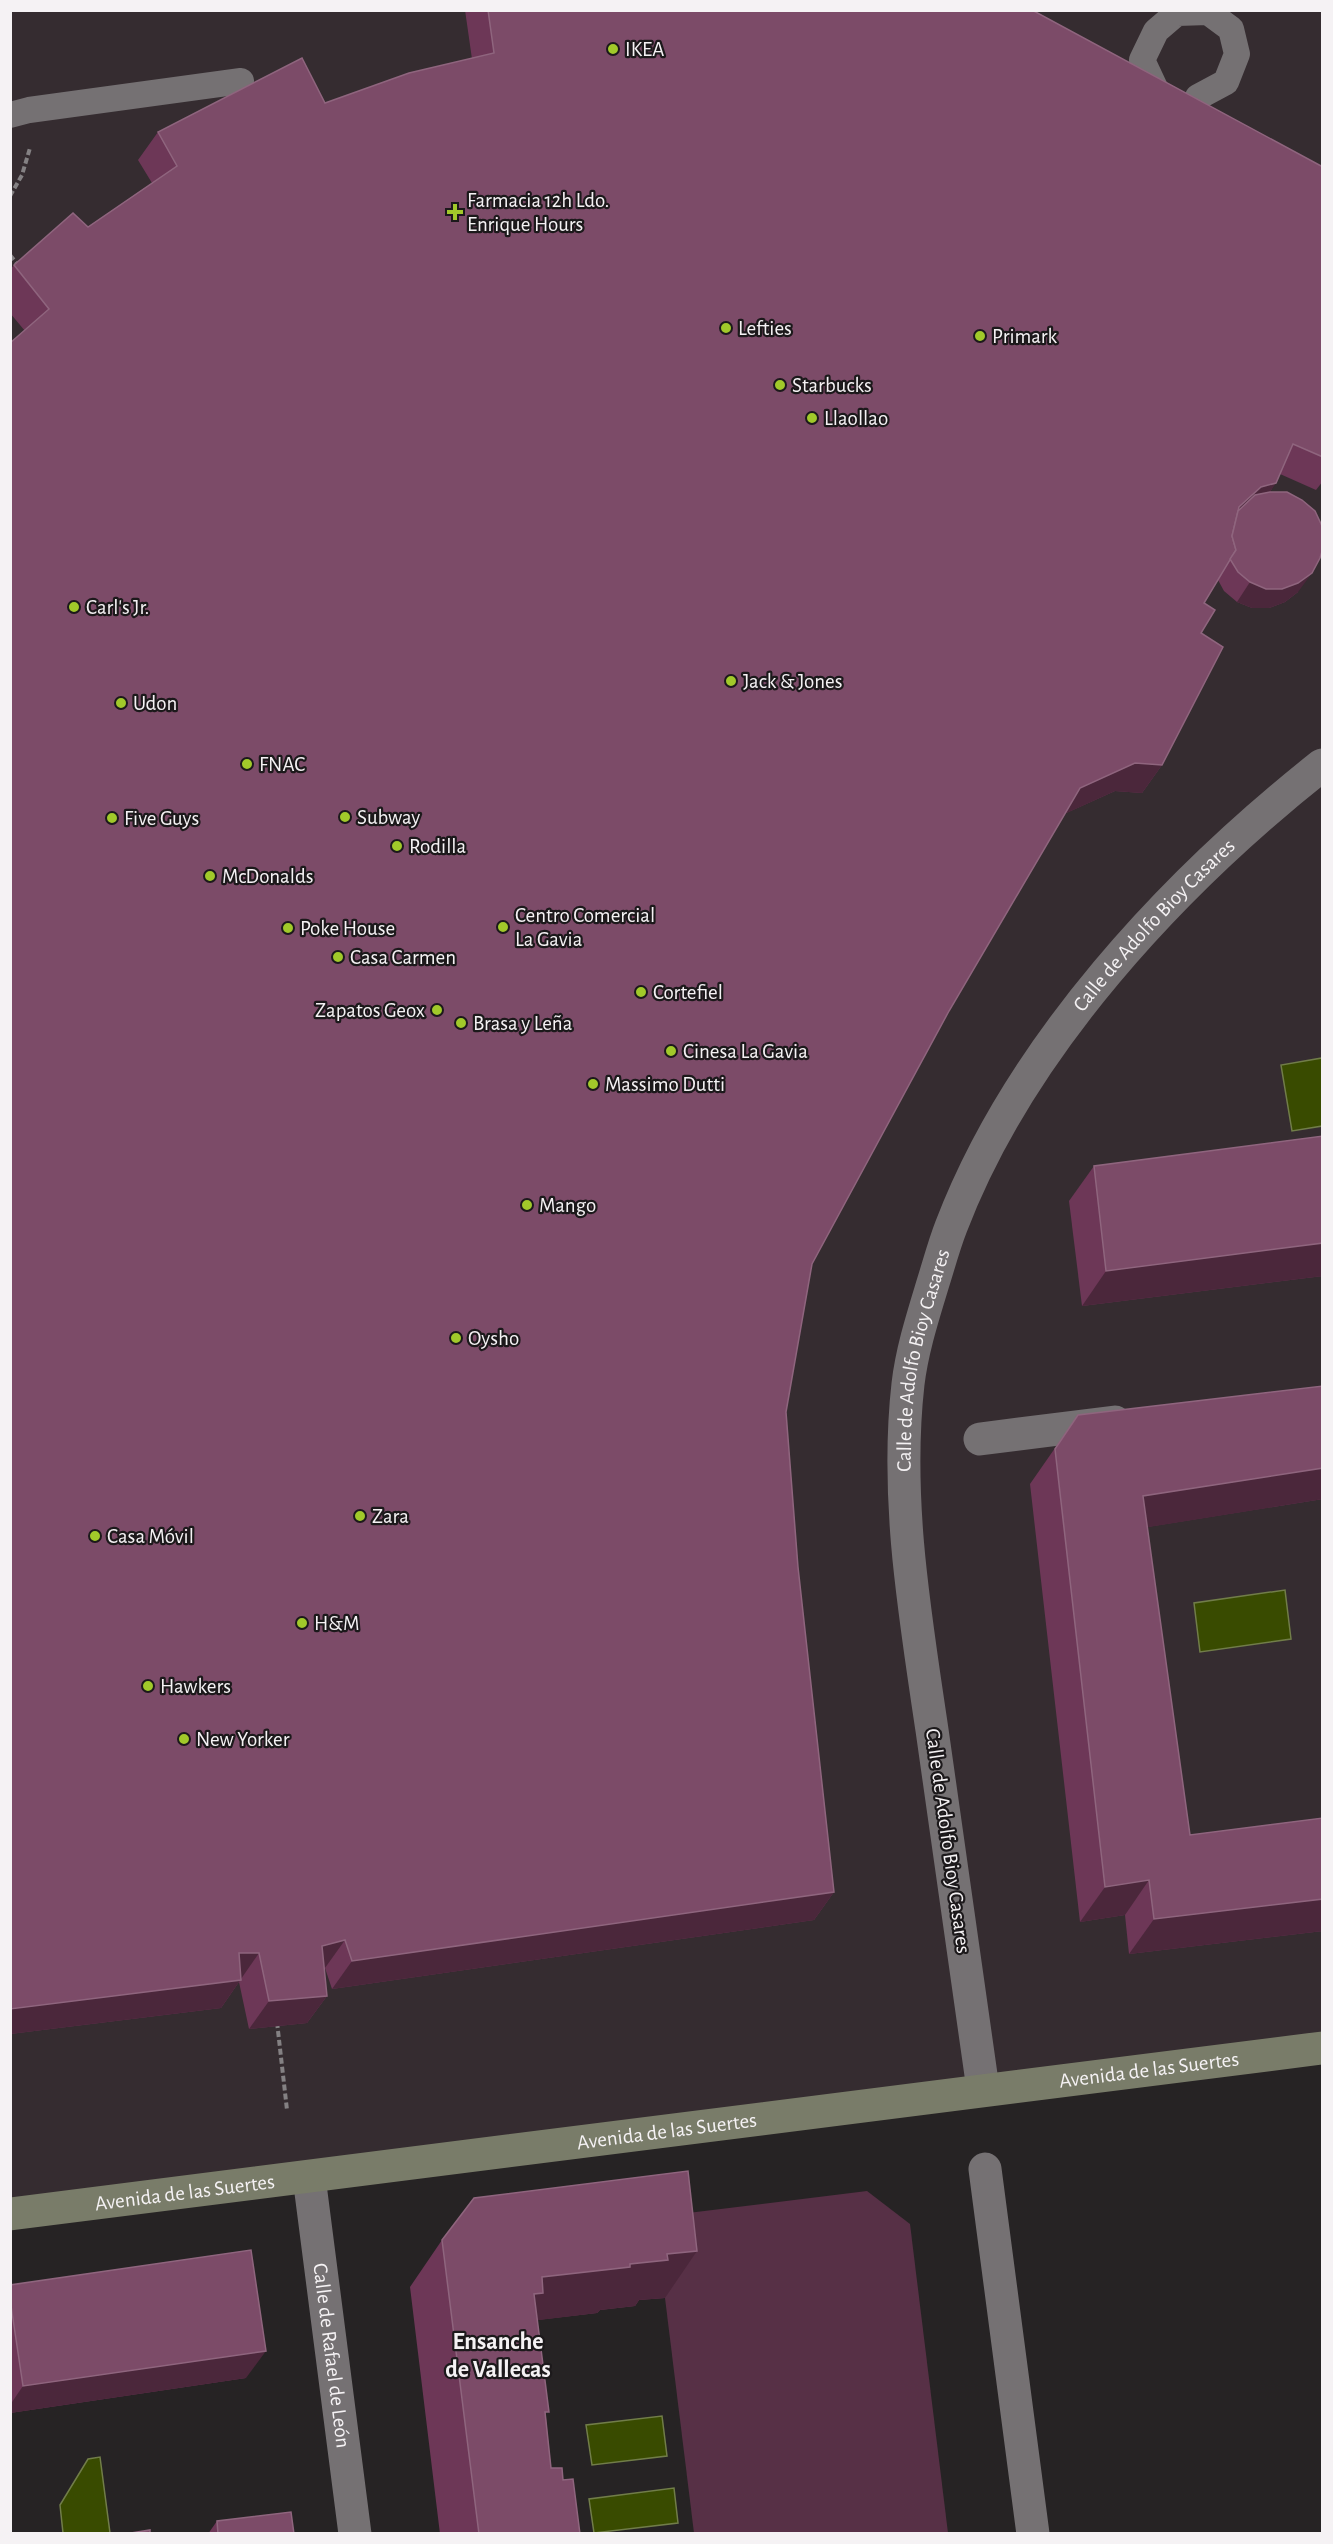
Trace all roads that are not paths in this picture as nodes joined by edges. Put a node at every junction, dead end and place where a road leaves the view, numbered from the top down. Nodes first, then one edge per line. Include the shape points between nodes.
1 (241, 81) dead end
2 (1198, 97) edge
3 (10, 115) edge
4 (1209, 122) edge
5 (1323, 765) edge
6 (1145, 1419) edge
7 (980, 1439) dead end
8 (1323, 2048) edge
9 (983, 2089) junction
10 (985, 2169) dead end
11 (309, 2177) junction
12 (10, 2214) edge
13 (355, 2534) edge
14 (1034, 2534) edge

1 - 3 lane
2 - 4 lane via 1226,82 1237,54 1231,29 1208,12 1178,13 1156,31 1142,60 1157,92
5 - 9 street, Calle de Adolfo Bioy Casares via 1263,811 1162,911 1101,979 1044,1053 987,1149 951,1226 921,1321 909,1380 903,1458 911,1586
6 - 7 street
8 - 9 main road, Avenida de las Suertes
9 - 11 main road, Avenida de las Suertes
10 - 14 street
11 - 12 main road, Avenida de las Suertes
11 - 13 street, Calle de Rafael de León

